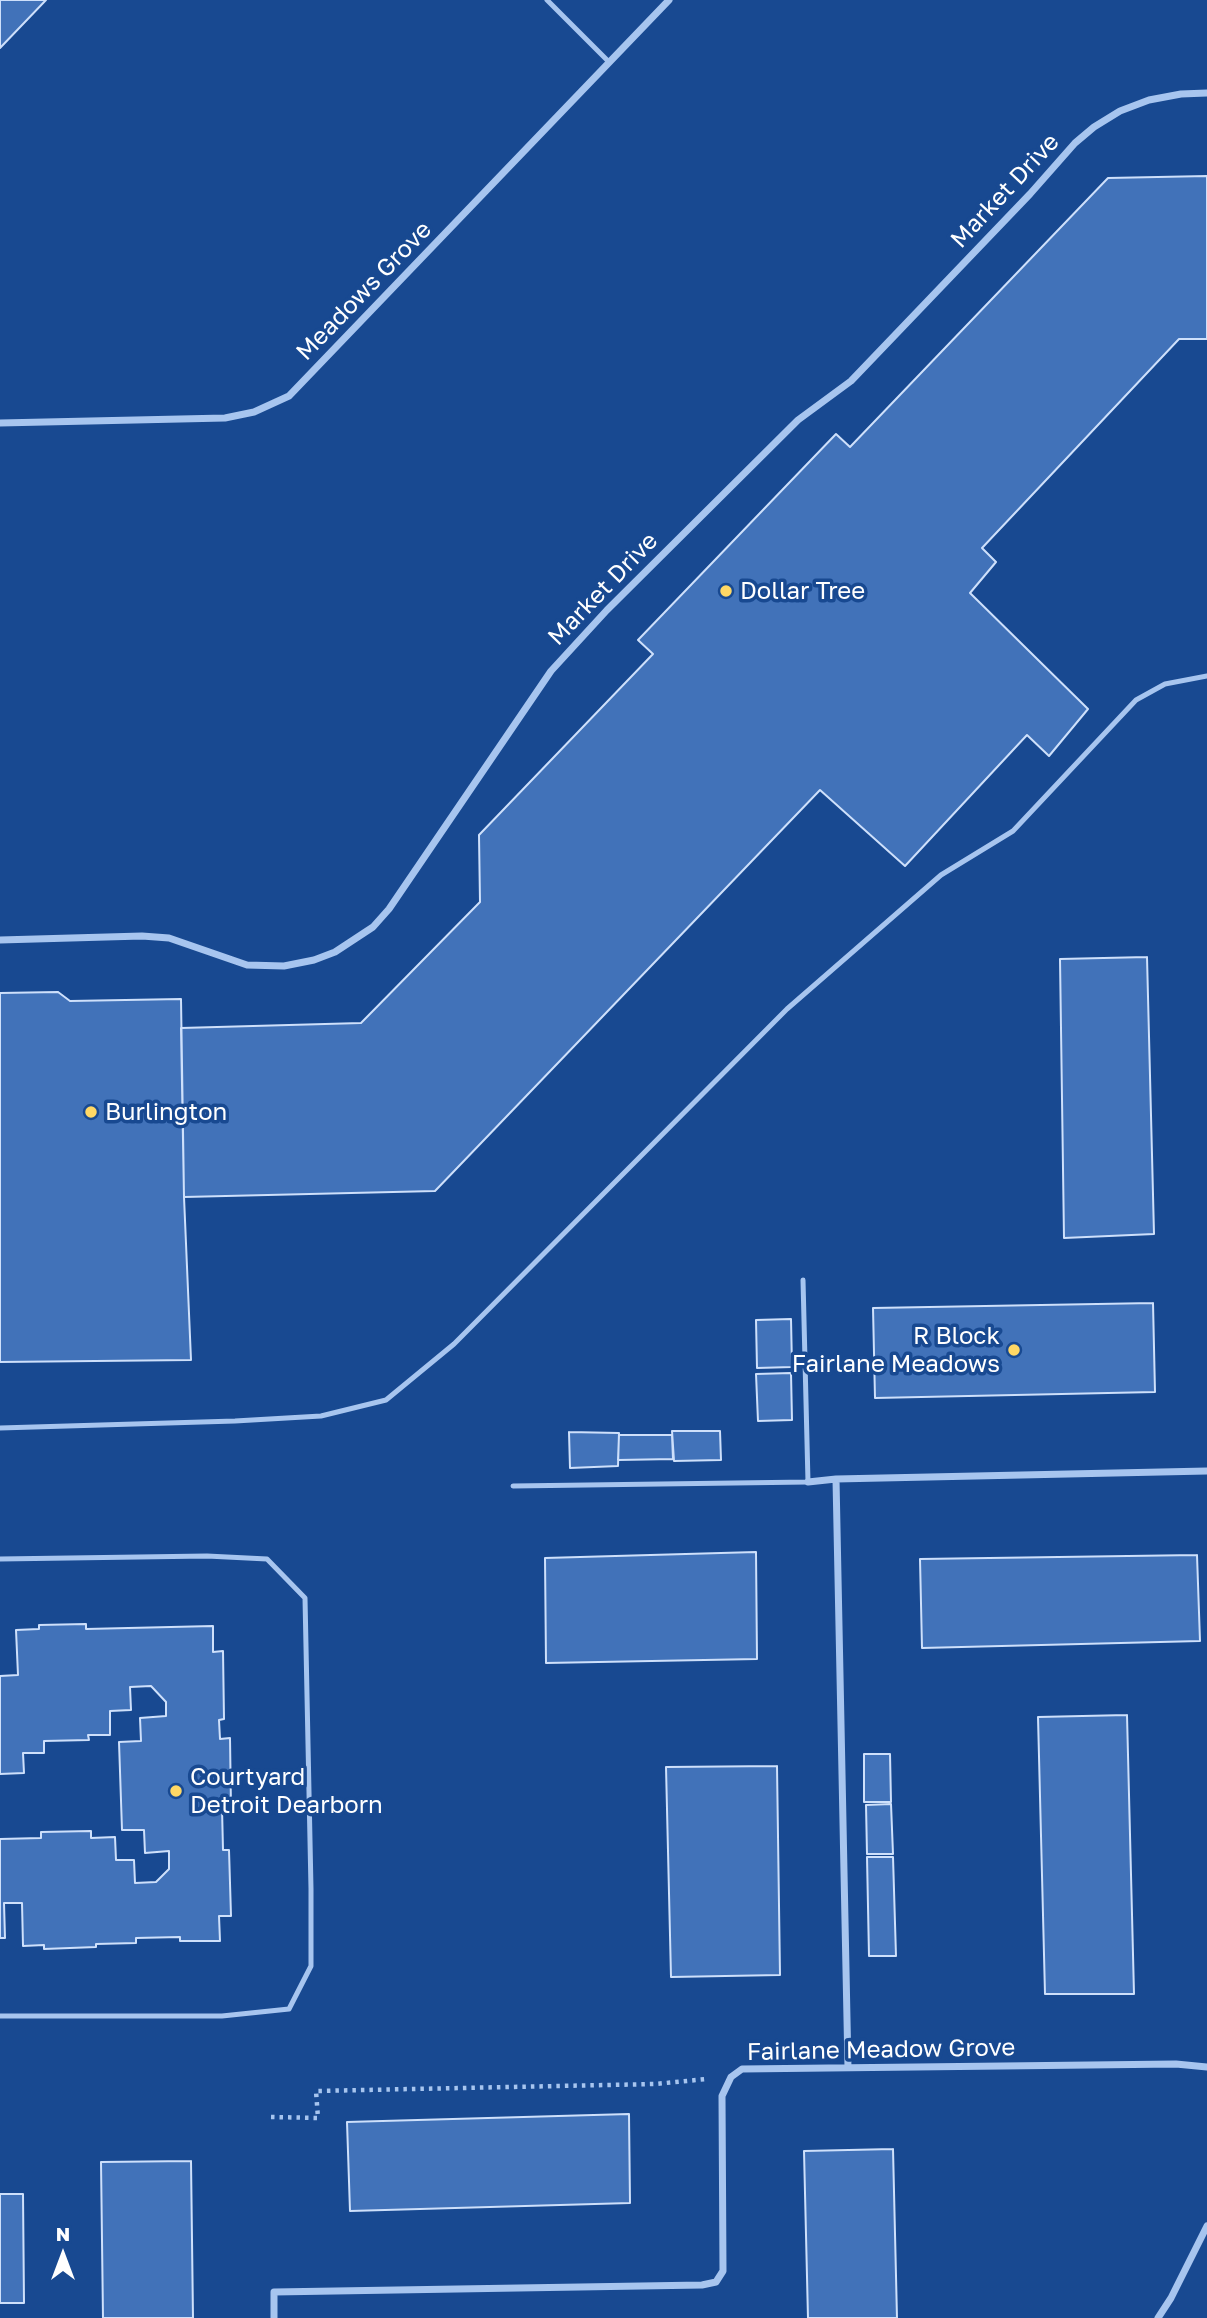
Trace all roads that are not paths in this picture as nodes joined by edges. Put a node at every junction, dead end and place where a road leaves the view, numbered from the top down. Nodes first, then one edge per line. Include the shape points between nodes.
1 (547, 0) edge
2 (669, 0) edge
3 (610, 62) junction
4 (1207, 93) edge
5 (0, 423) edge
6 (1207, 676) edge
7 (0, 940) edge
8 (803, 1280) dead end
9 (0, 1427) edge
10 (1207, 1471) edge
11 (836, 1479) junction
12 (808, 1482) junction
13 (513, 1486) dead end
14 (0, 1559) edge
15 (0, 2016) edge
16 (1207, 2067) edge
17 (848, 2068) junction
18 (1207, 2226) edge
19 (274, 2318) edge
20 (1158, 2318) edge

1 - 3 lane
2 - 3 street, Meadows Grove
3 - 5 street, Meadows Grove via 289,396 254,412 225,418
4 - 7 street, Market Drive via 1149,100 1120,111 1084,135 851,381 798,420 616,601 551,671 373,927 335,952 284,966 247,965 169,939 142,936
6 - 9 lane via 1165,684 1136,700 1013,831 940,875 787,1009 454,1344 386,1400 321,1416
8 - 12 lane
10 - 11 street
11 - 12 street
11 - 17 street
12 - 13 lane
14 - 15 lane via 267,1559 305,1598 310,1966 289,2009 222,2016
16 - 17 street, Fairlane Meadow Grove
17 - 19 street, Fairlane Meadow Grove via 742,2069 731,2077 722,2096 723,2271 716,2281 702,2285 274,2292
18 - 20 street

